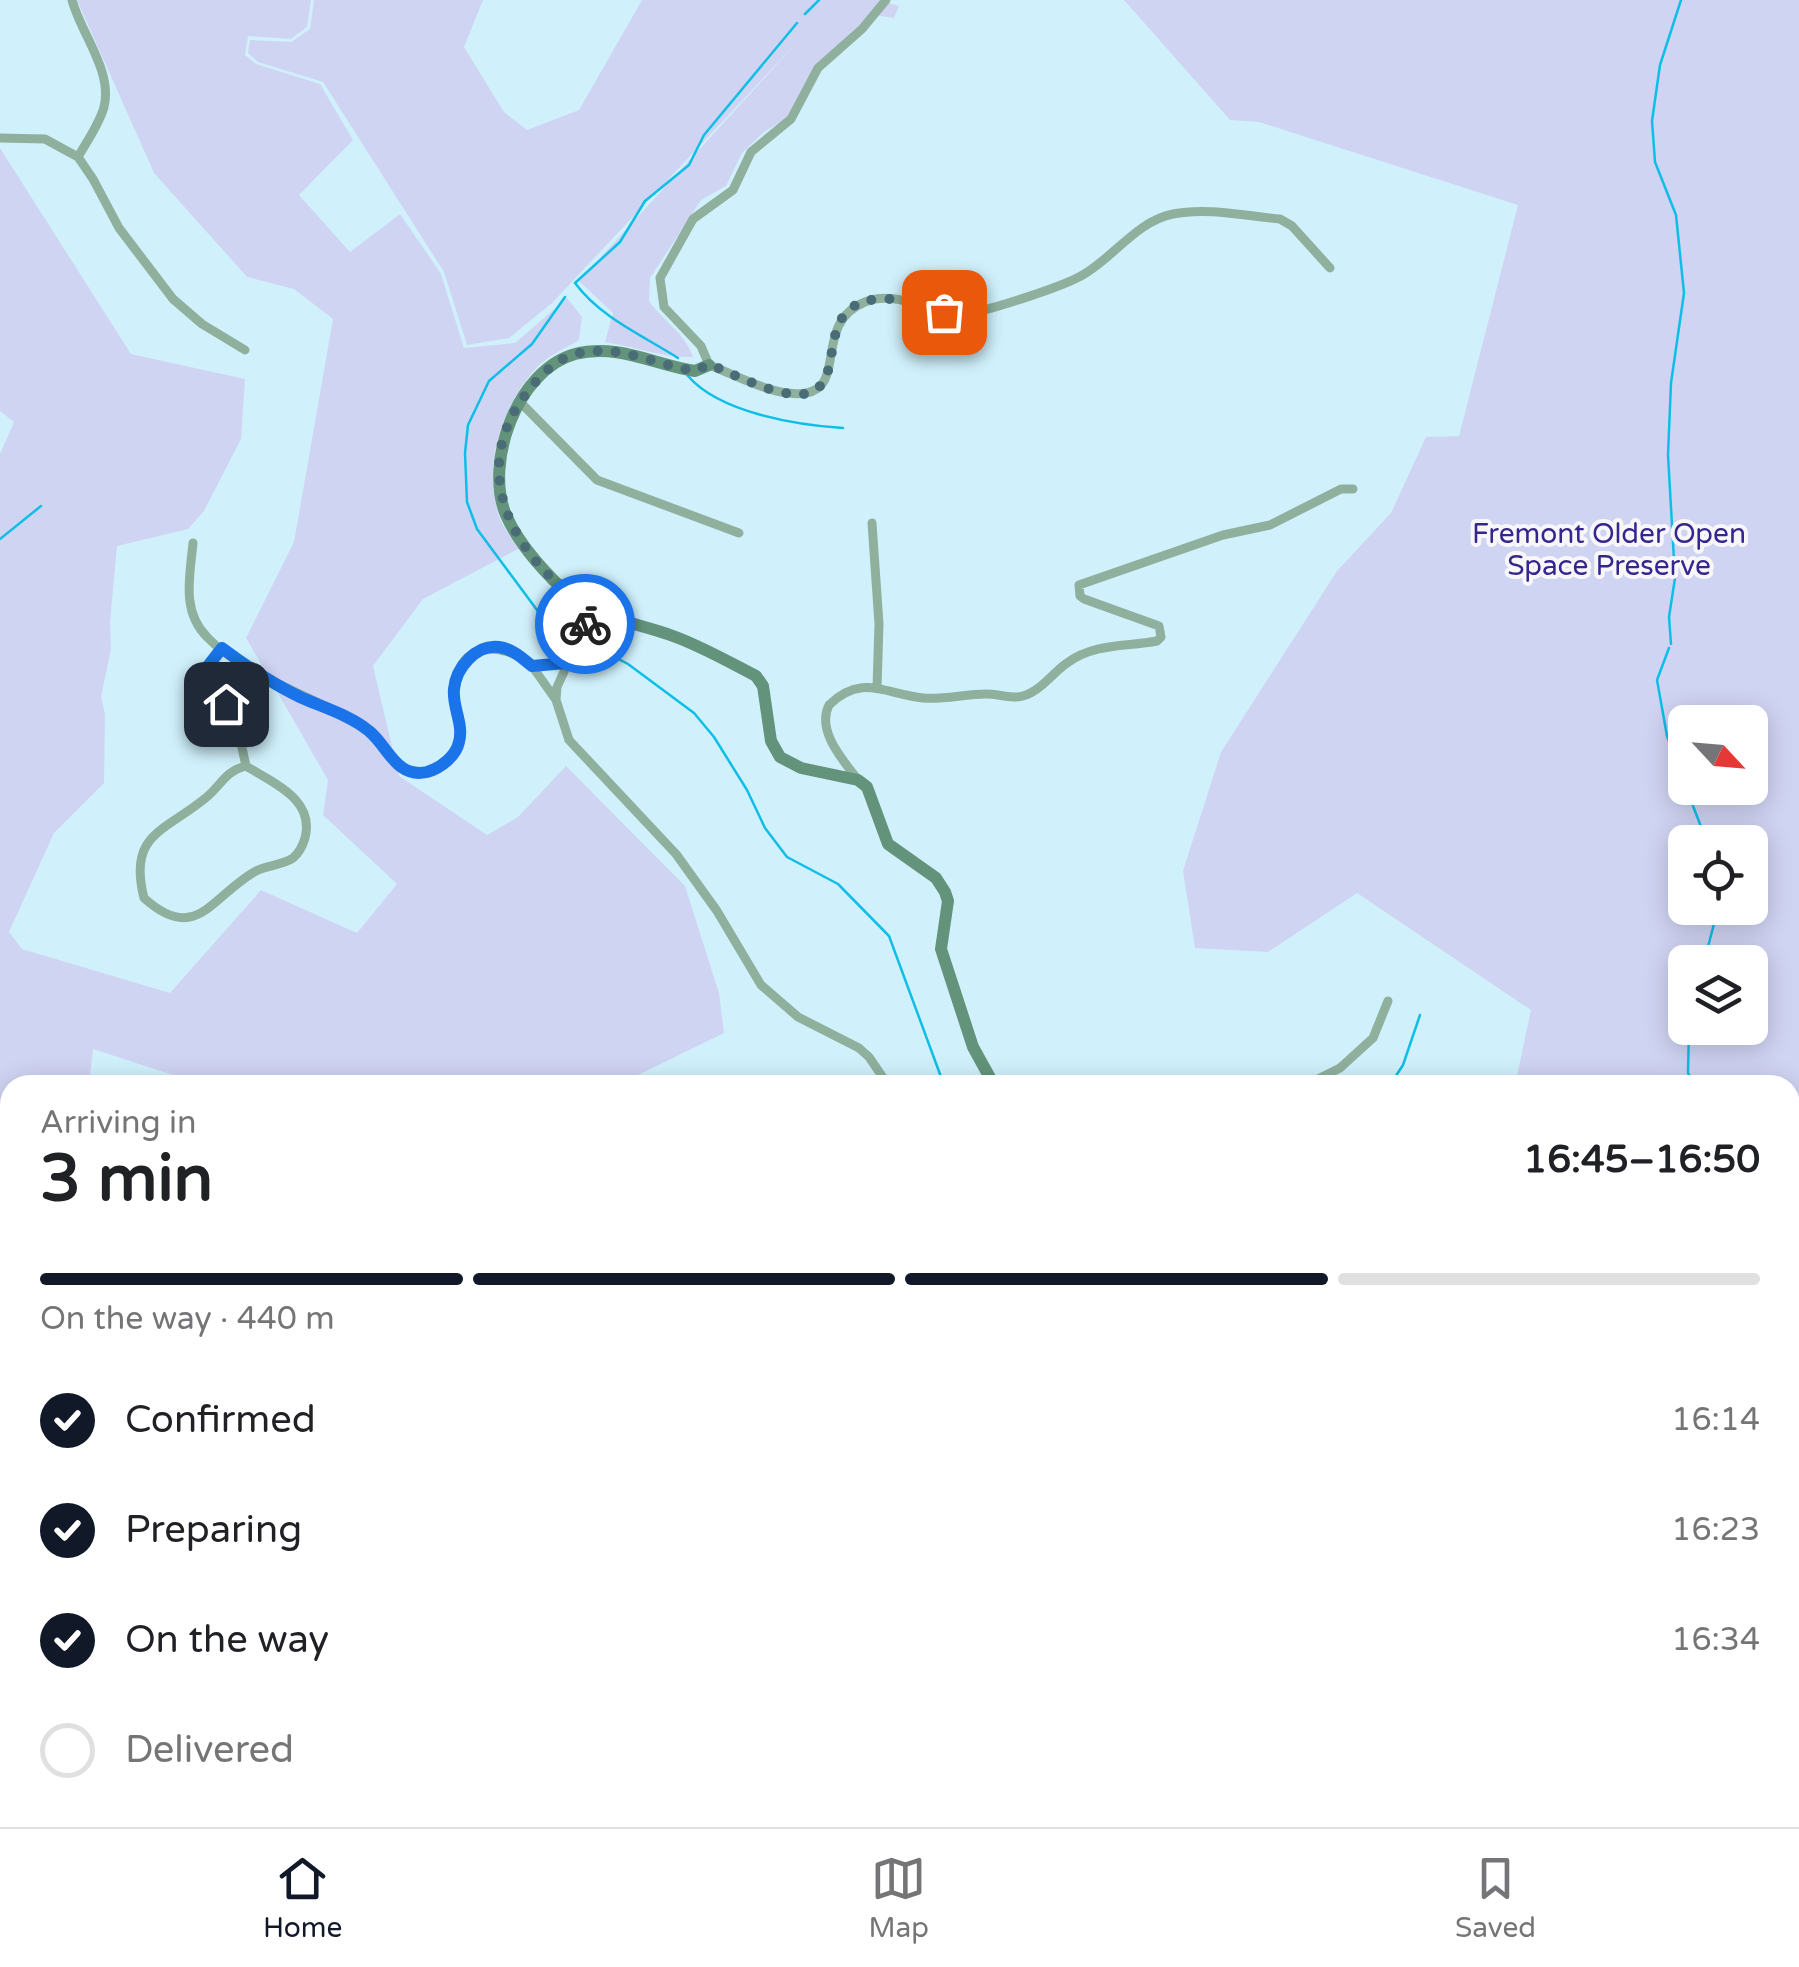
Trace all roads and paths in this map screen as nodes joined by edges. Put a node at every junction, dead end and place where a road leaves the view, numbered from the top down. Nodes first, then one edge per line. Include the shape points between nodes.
1 (72, 0) edge
2 (886, 0) edge
3 (0, 138) edge
4 (78, 157) junction
5 (1330, 268) dead end
6 (245, 350) dead end
7 (709, 364) junction
8 (520, 402) junction
9 (1353, 489) dead end
10 (872, 524) dead end
11 (739, 533) dead end
12 (193, 544) dead end
13 (592, 610) junction
14 (222, 648) junction
15 (566, 663) junction
16 (532, 666) junction
17 (877, 688) junction
18 (556, 700) junction
19 (246, 766) junction
20 (858, 780) junction
21 (1388, 1001) dead end
22 (881, 1075) edge
23 (988, 1075) edge
24 (1326, 1075) edge

1 - 4 street via 105,91
2 - 7 street via 818,68 791,120 751,152 734,190 693,219 660,278 664,308 701,346
3 - 4 street via 45,139
4 - 6 street via 119,228 172,299
5 - 7 street via 1280,219 1175,213 1079,277 973,312 895,299 848,310 833,334 830,371 806,394 784,393
7 - 8 street via 696,371 608,351 575,354 548,369
8 - 11 street via 597,480
8 - 13 street via 504,434 498,478 506,514 529,552
9 - 17 street via 1270,525 1078,586 1084,599 1159,626 1156,641 1086,652 1020,697 925,698
10 - 17 street
12 - 14 street via 188,595 194,618
13 - 15 street
13 - 20 street via 677,638 756,676 764,686 770,741 780,757
14 - 16 street via 370,731 387,755 416,773 430,772 456,751 461,732 453,692 469,658 498,646
14 - 19 street via 208,666 210,680 232,716
15 - 16 street
15 - 18 street
16 - 18 street
17 - 20 street via 849,689 824,714 835,750
18 - 22 street via 569,740 676,854 761,985 798,1017 859,1048
19 - 19 street via 225,774 205,800 148,840 139,861 144,898 170,916 200,915 255,872 288,861 301,848 306,828 299,803
20 - 23 street via 867,786 888,844 945,892 941,949
21 - 24 street via 1374,1038

